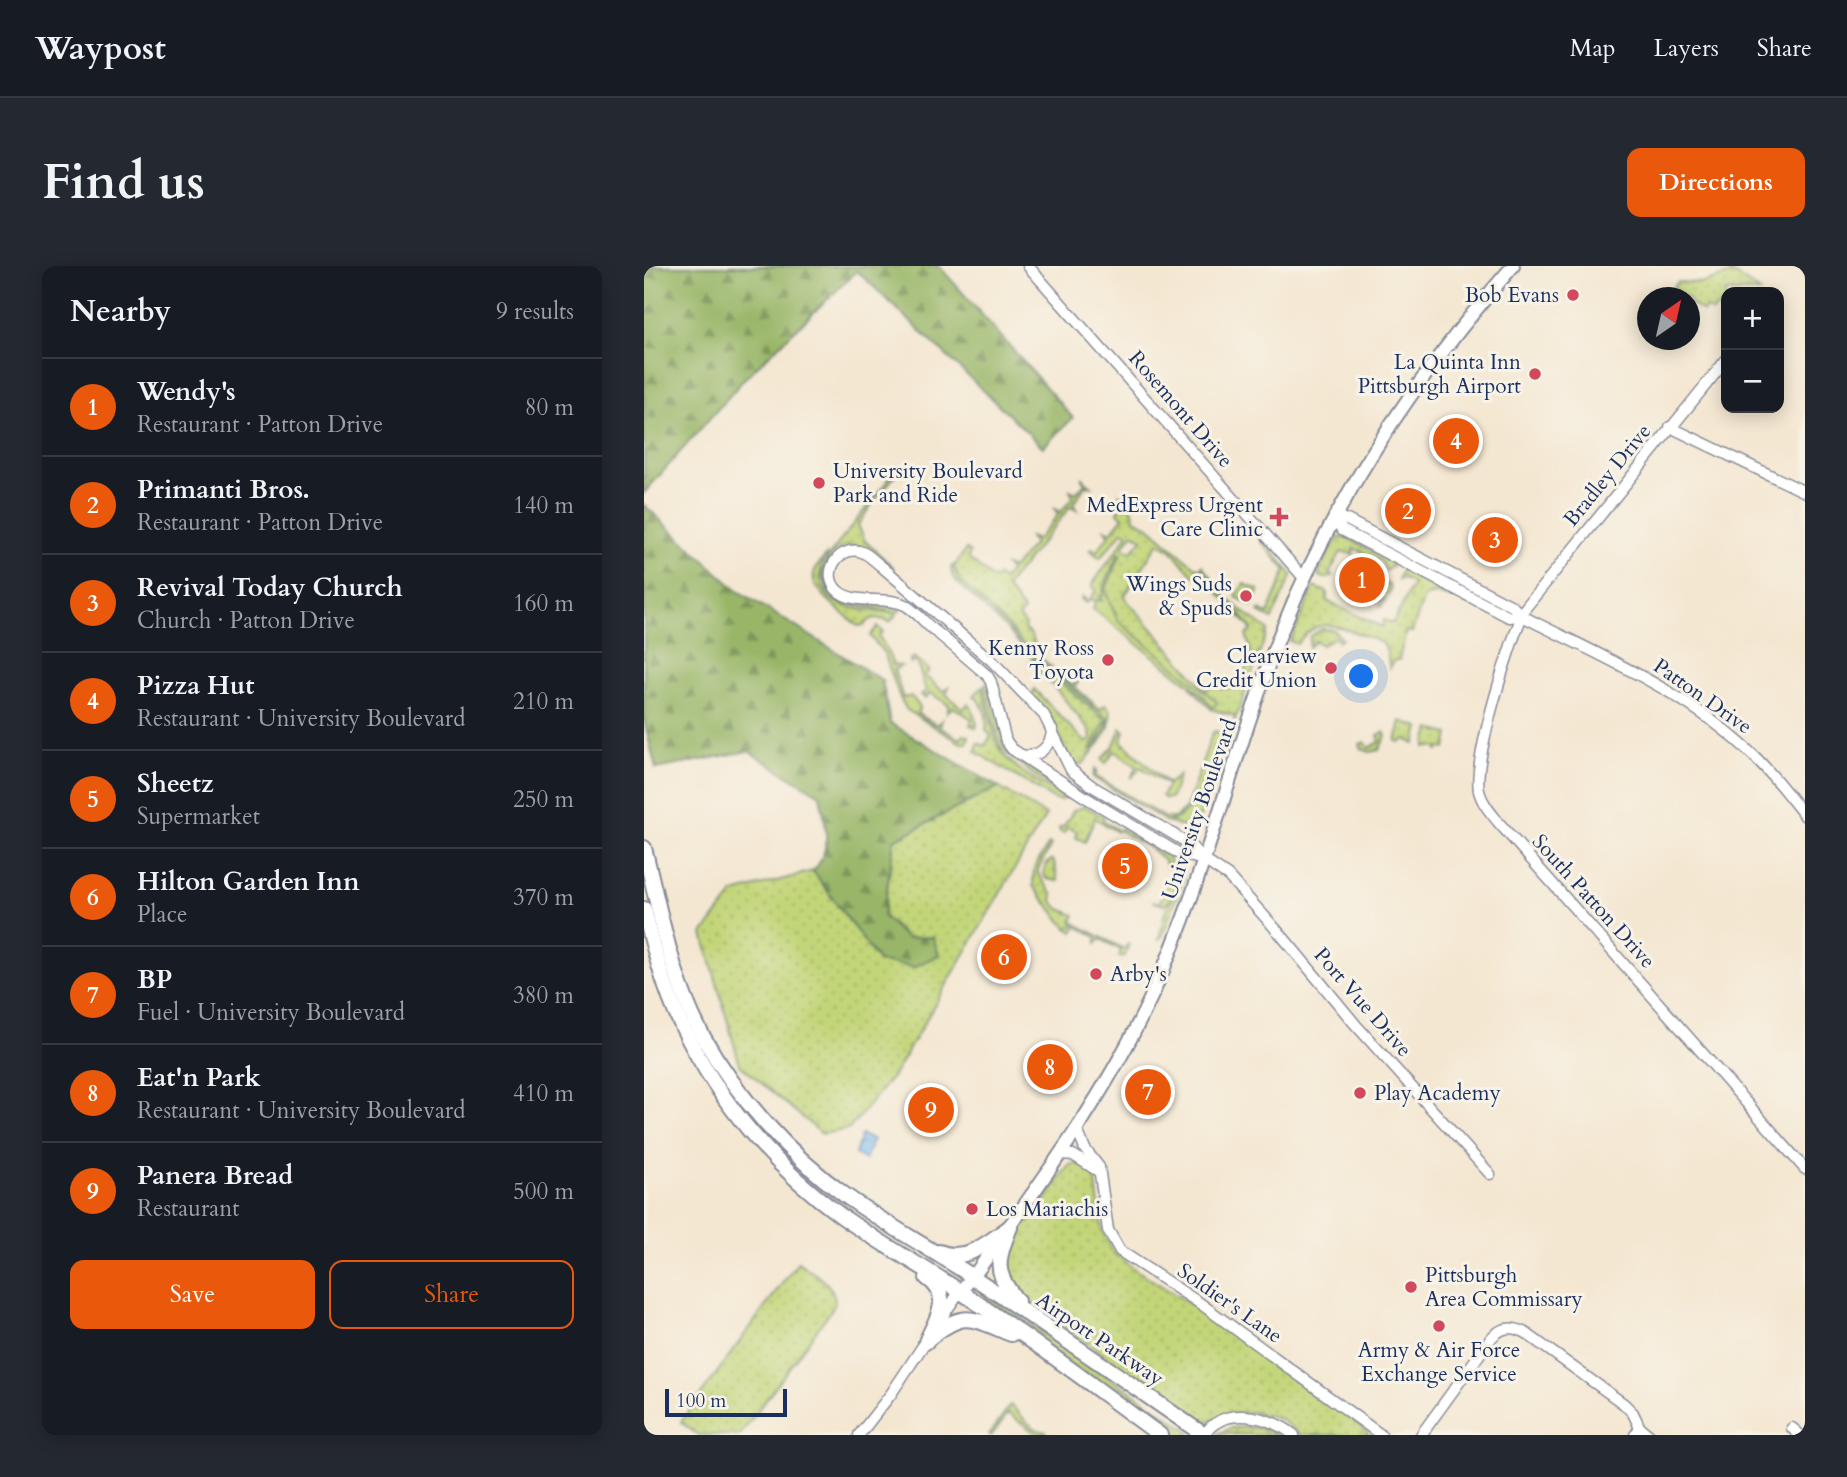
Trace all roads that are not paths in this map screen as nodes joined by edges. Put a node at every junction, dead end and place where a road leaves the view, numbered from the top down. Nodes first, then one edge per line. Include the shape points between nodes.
1 (1028, 266) edge
2 (1513, 266) edge
3 (1721, 366) edge
4 (1670, 427) junction
5 (1805, 492) edge
6 (1334, 516) junction
7 (1304, 578) junction
8 (1521, 616) junction
9 (1052, 727) junction
10 (1020, 755) junction
11 (1805, 816) edge
12 (644, 848) edge
13 (1204, 860) junction
14 (644, 909) edge
15 (653, 931) edge
16 (1077, 1130) junction
17 (1061, 1154) junction
18 (1805, 1169) edge
19 (1101, 1174) junction
20 (1490, 1174) dead end
21 (1010, 1227) junction
22 (888, 1245) junction
23 (922, 1245) junction
24 (973, 1277) junction
25 (960, 1291) junction
26 (1029, 1316) junction
27 (926, 1342) junction
28 (1032, 1342) junction
29 (1154, 1432) edge
30 (1376, 1433) edge
31 (1641, 1433) edge
32 (859, 1435) edge
33 (1204, 1435) edge
34 (1294, 1435) edge
35 (1421, 1435) edge

1 - 7 street, Rosemont Drive
2 - 6 main road, University Boulevard via 1418,383
3 - 4 street, Bradley Drive
4 - 5 street
4 - 8 street, Bradley Drive
6 - 7 main road, University Boulevard
6 - 8 street, Patton Drive via 1342,530 1509,617
7 - 13 main road, University Boulevard via 1260,690
8 - 11 street, Patton Drive via 1651,681 1715,723 1755,758
8 - 18 street, South Patton Drive via 1479,761 1483,802
9 - 10 street via 1045,748 1033,755
9 - 10 street via 992,661 869,556 853,551 837,557 831,576 839,591 905,606 987,675 1006,741
9 - 13 street via 1071,770 1188,843
10 - 13 street via 1180,854
12 - 15 highway
13 - 16 main road, University Boulevard via 1137,1026
13 - 20 street, Port Vue Drive via 1233,881
14 - 15 highway
15 - 22 highway via 683,1028 734,1111 796,1180
15 - 23 highway, Airport Parkway via 702,1034 769,1126 857,1204
16 - 17 main road, University Boulevard
16 - 19 street, Soldier's Lane
17 - 19 street via 1073,1155
17 - 21 main road, University Boulevard
19 - 30 street, Soldier's Lane via 1108,1230 1120,1251 1201,1304
21 - 23 highway via 966,1254 947,1255
21 - 24 main road, University Boulevard
21 - 26 highway via 999,1273
22 - 25 highway, Airport Parkway
22 - 27 highway via 891,1255 936,1284 941,1293 942,1305
23 - 24 highway, Airport Parkway
24 - 25 main road, University Boulevard
24 - 26 highway, Airport Parkway
25 - 27 street
25 - 28 highway, Airport Parkway
26 - 33 highway, Airport Parkway
27 - 28 highway via 959,1319 982,1322
27 - 32 street
28 - 29 highway, Airport Parkway
31 - 35 street via 1628,1407 1527,1334 1511,1328 1492,1337
33 - 34 street via 1208,1428 1239,1416 1273,1421

